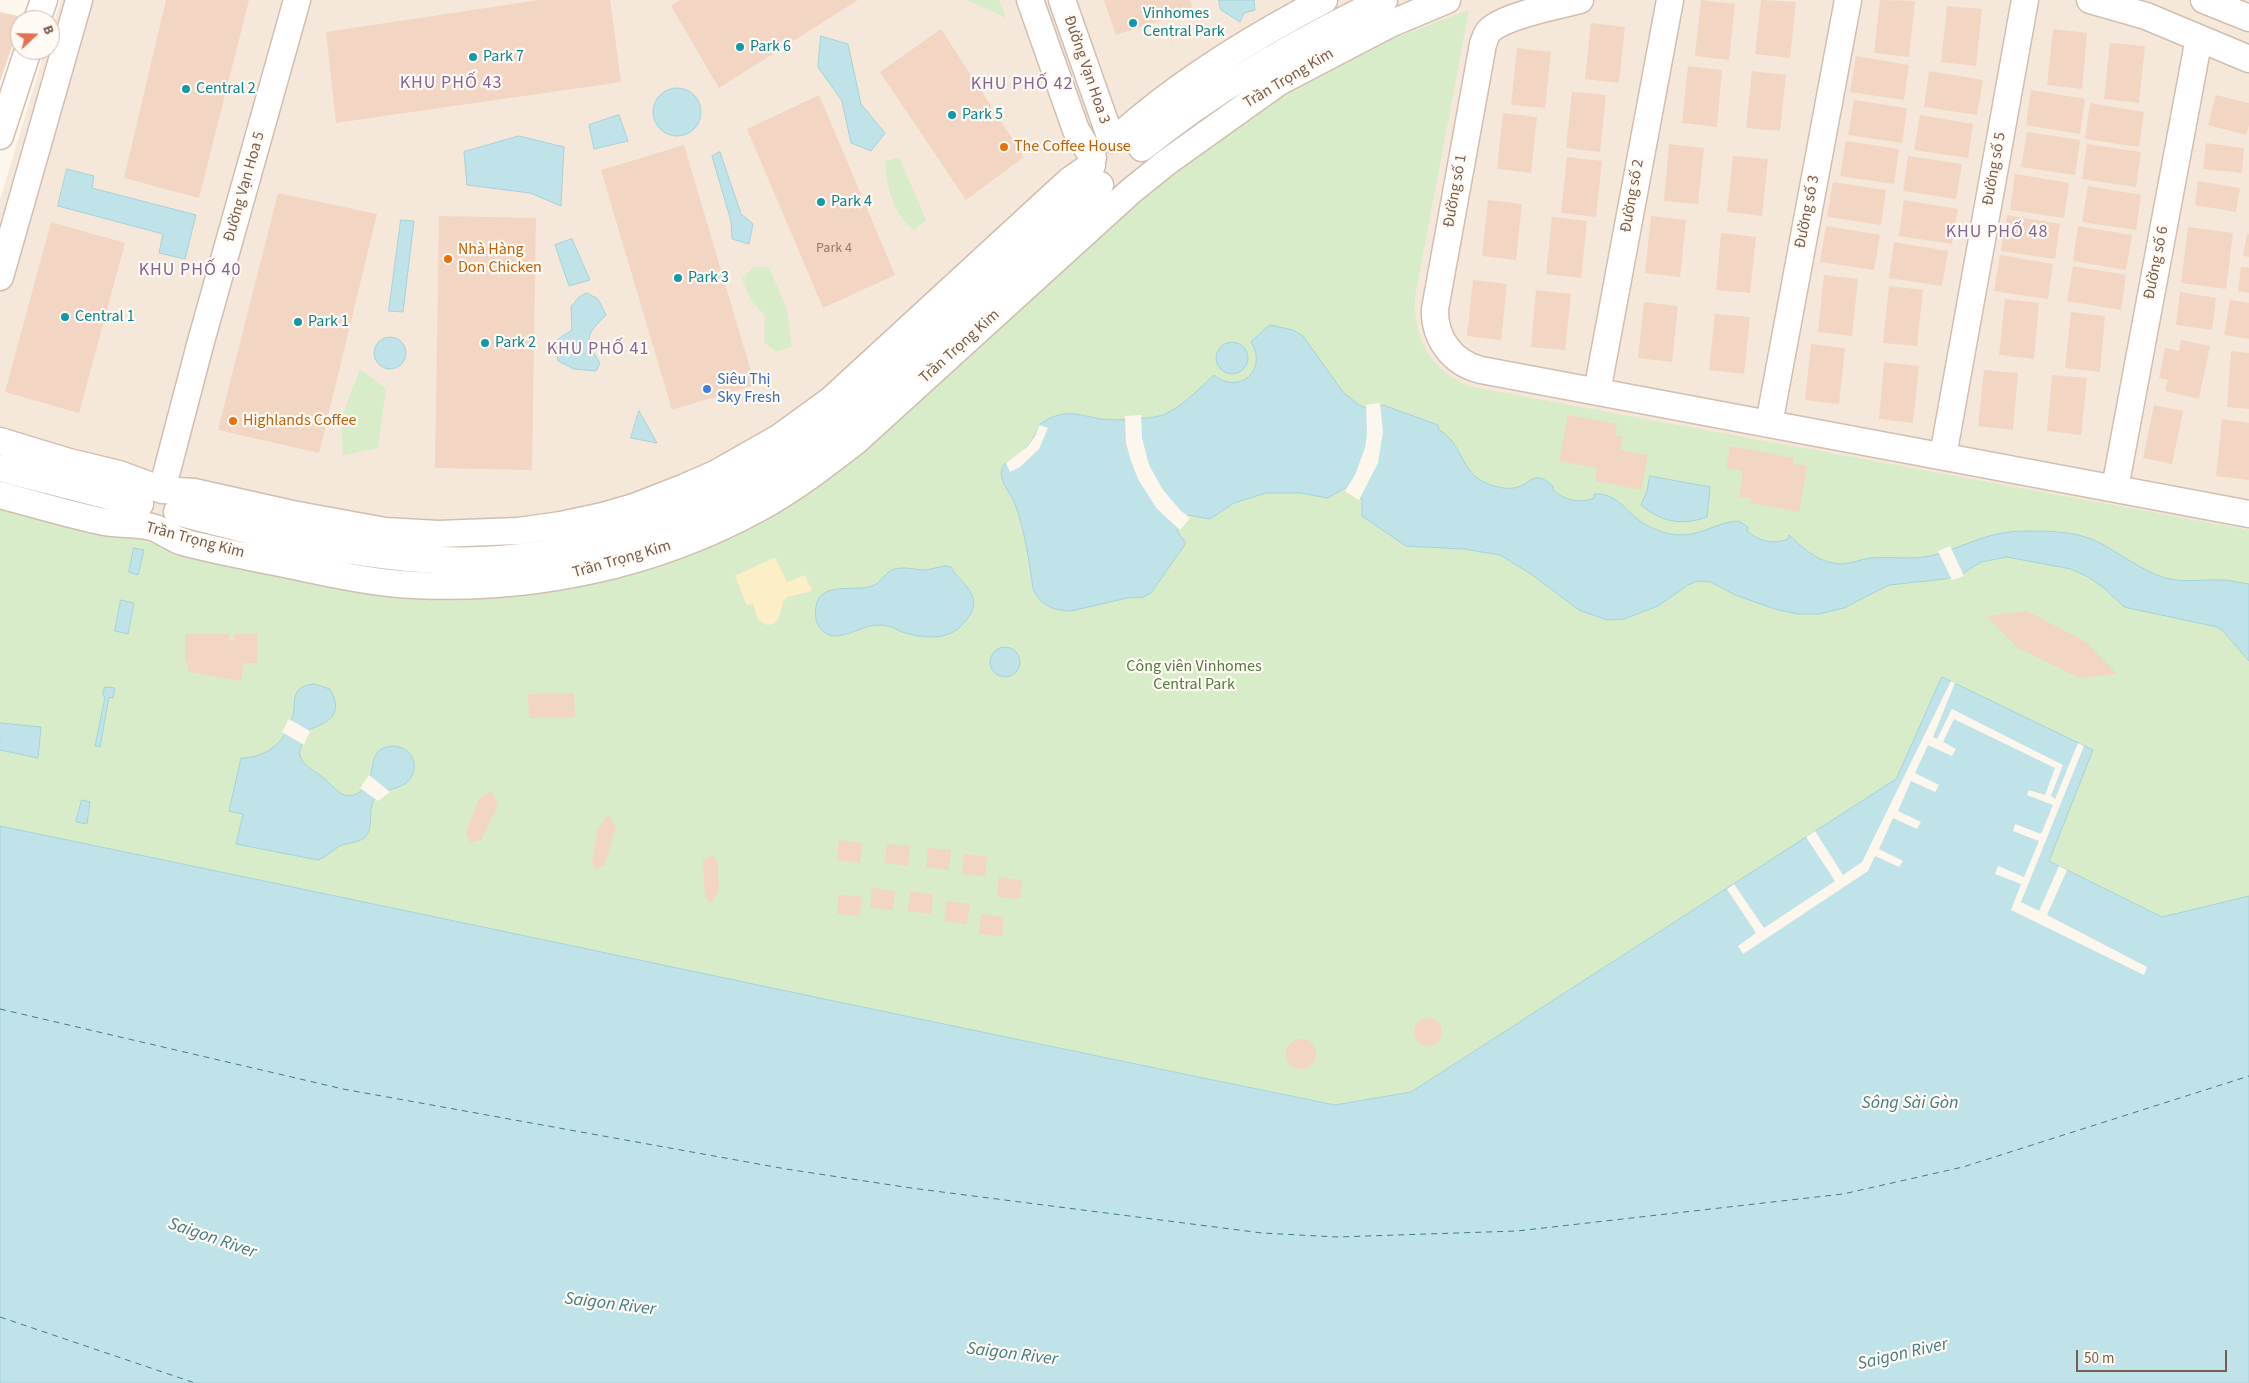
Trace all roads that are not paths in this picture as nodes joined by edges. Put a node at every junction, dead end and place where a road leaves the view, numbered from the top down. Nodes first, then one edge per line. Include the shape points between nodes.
1 (79, 0) edge
2 (297, 0) edge
3 (1030, 0) edge
4 (1062, 0) edge
5 (1324, 0) edge
6 (1384, 0) edge
7 (1447, 0) edge
8 (1580, 0) edge
9 (1670, 0) edge
10 (1848, 0) edge
11 (2025, 0) edge
12 (2090, 0) edge
13 (2204, 0) edge
14 (2249, 18) edge
15 (2199, 38) junction
16 (2249, 59) edge
17 (25, 60) edge
18 (0, 136) edge
19 (1114, 138) junction
20 (1142, 148) junction
21 (1095, 169) junction
22 (1137, 185) junction
23 (0, 277) edge
24 (1597, 392) junction
25 (1768, 424) junction
26 (0, 441) edge
27 (1942, 456) junction
28 (0, 468) edge
29 (2114, 488) junction
30 (162, 490) junction
31 (0, 494) edge
32 (140, 504) junction
33 (177, 512) junction
34 (2249, 514) edge
35 (153, 527) junction

1 - 23 street
2 - 30 street, Đường Vạn Hoa 5
3 - 21 street, Đường Vạn Hoa 3 via 1076,130
4 - 19 street, Đường Vạn Hoa 3
5 - 19 street, Trần Trọng Kim via 1203,71
6 - 20 street, Trần Trọng Kim via 1248,73
7 - 22 street, Trần Trọng Kim via 1390,24 1279,82
8 - 24 street, Đường số 1 via 1512,19 1489,31 1483,44 1435,309 1435,324 1448,350 1471,367
9 - 24 street, Đường số 2
10 - 25 street, Đường số 3
11 - 27 street, Đường số 5
12 - 15 street via 2146,16
13 - 14 street
15 - 16 street
15 - 29 street, Đường số 6
17 - 18 street
19 - 20 street via 1131,140
19 - 21 street, Trần Trọng Kim via 1103,143
20 - 22 street via 1148,164
21 - 22 street via 1115,192
21 - 30 street, Trần Trọng Kim via 1068,181 818,410 780,437 715,474 634,507 562,525 518,531 438,534 385,531 194,492
21 - 33 street, Trần Trọng Kim via 861,407 815,443 725,498 679,518 566,550 514,557 422,559 334,548
22 - 35 street, Trần Trọng Kim via 856,441 806,480 760,508 670,547 556,578 492,585 414,585 358,579 258,558 182,541
24 - 25 street
25 - 27 street
26 - 30 street, Trần Trọng Kim via 119,474
27 - 29 street
28 - 32 street, Trần Trọng Kim
29 - 34 street
30 - 32 street via 146,494
30 - 33 street via 172,496
31 - 35 street, Trần Trọng Kim via 106,522
32 - 35 street via 140,516
33 - 35 street via 165,526

